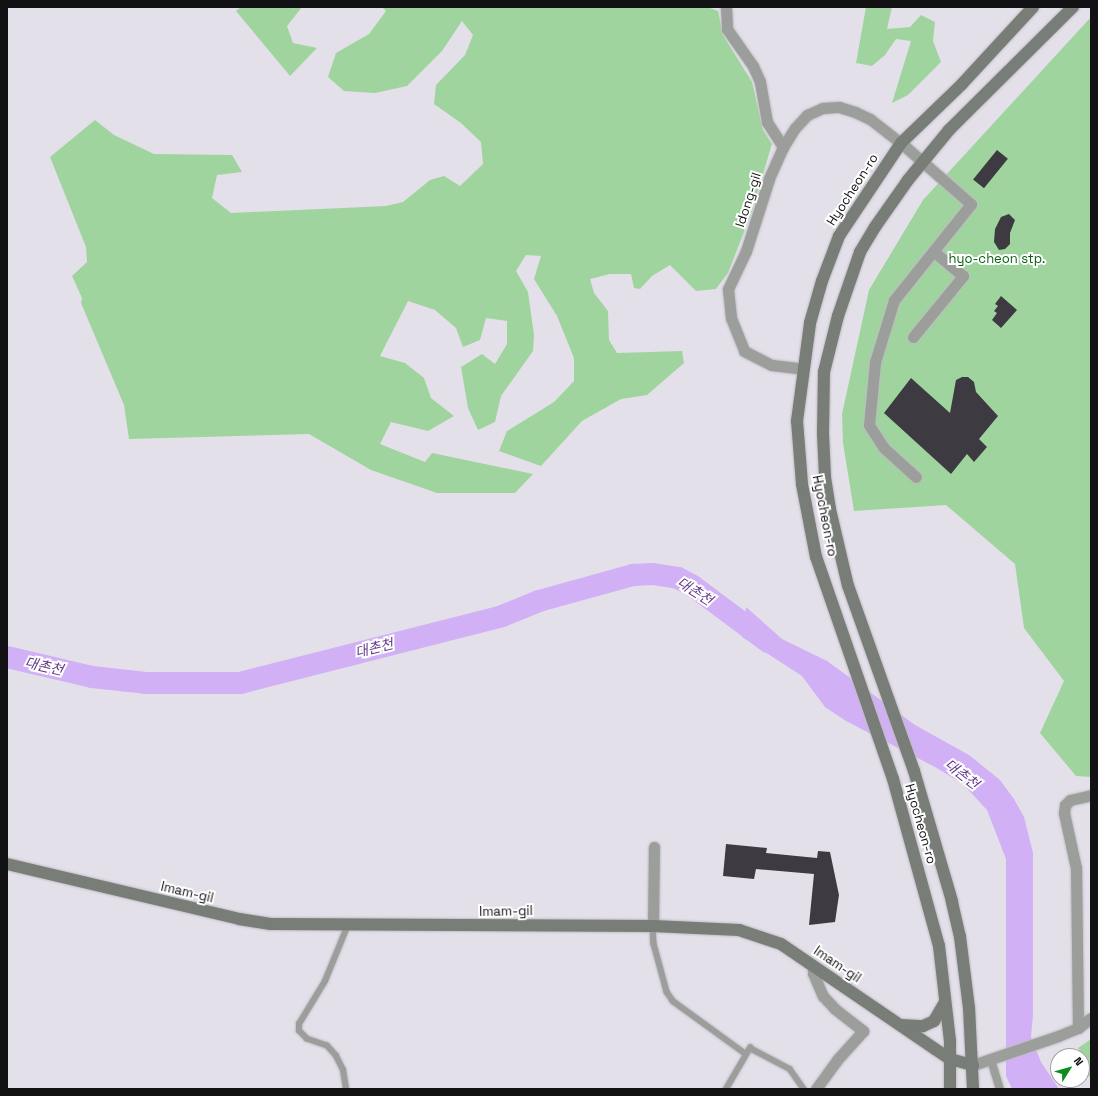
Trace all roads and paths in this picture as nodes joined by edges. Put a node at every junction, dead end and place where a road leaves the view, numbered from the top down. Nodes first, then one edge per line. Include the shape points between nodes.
1 (726, 7) edge
2 (1033, 7) edge
3 (1073, 7) edge
4 (901, 143) junction
5 (784, 147) junction
6 (923, 161) junction
7 (933, 251) junction
8 (913, 337) dead end
9 (803, 369) junction
10 (916, 476) dead end
11 (1091, 794) edge
12 (654, 847) dead end
13 (7, 864) edge
14 (348, 925) junction
15 (653, 926) junction
16 (813, 966) junction
17 (946, 1000) junction
18 (1091, 1018) edge
19 (901, 1025) junction
20 (1078, 1028) junction
21 (746, 1054) junction
22 (950, 1059) junction
23 (993, 1059) junction
24 (973, 1065) junction
25 (346, 1089) edge
26 (726, 1089) edge
27 (804, 1089) edge
28 (816, 1089) edge
29 (950, 1089) edge
30 (973, 1089) edge
31 (1000, 1089) edge

1 - 5 street via 727,29 753,66 760,82 767,122
2 - 4 main road, Hyocheon-ro via 962,84
3 - 6 main road, Hyocheon-ro via 949,130
4 - 5 street, Idong-gil via 870,119 839,107 823,108 807,115 795,128
4 - 6 street, Idong-gil
4 - 9 main road, Hyocheon-ro via 839,236 812,316
5 - 9 street, Idong-gil via 746,251 728,289 731,318 744,351 772,365
6 - 7 street, Idong-gil via 971,204
6 - 24 main road, Hyocheon-ro via 860,252 838,316 824,372 822,422 830,510 848,586 914,771 960,937
7 - 8 street via 963,276
7 - 10 street via 901,290 889,311 875,362 868,416 869,425 878,441
9 - 17 main road, Hyocheon-ro via 797,421 802,484 816,557 882,751 939,946
11 - 20 street via 1070,800 1065,805 1064,813 1076,868
12 - 15 street
13 - 14 main road, Imam-gil via 256,922
14 - 15 main road, Imam-gil
14 - 25 lane via 325,981 299,1024 299,1031 307,1039 328,1046 336,1056 343,1070
15 - 16 main road, Imam-gil via 739,930 781,944
15 - 21 lane via 654,944 667,992 673,1001
16 - 19 main road, Imam-gil
16 - 28 street via 813,973 823,996 863,1031
17 - 19 main road via 934,1021 923,1026
17 - 22 main road, Hyocheon-ro
18 - 20 street
19 - 22 main road, Imam-gil
20 - 23 street
21 - 26 lane
21 - 27 lane via 750,1048 790,1069
22 - 24 main road, Imam-gil
22 - 29 main road, Hyocheon-ro
23 - 24 street
23 - 31 street
24 - 30 main road, Hyocheon-ro

